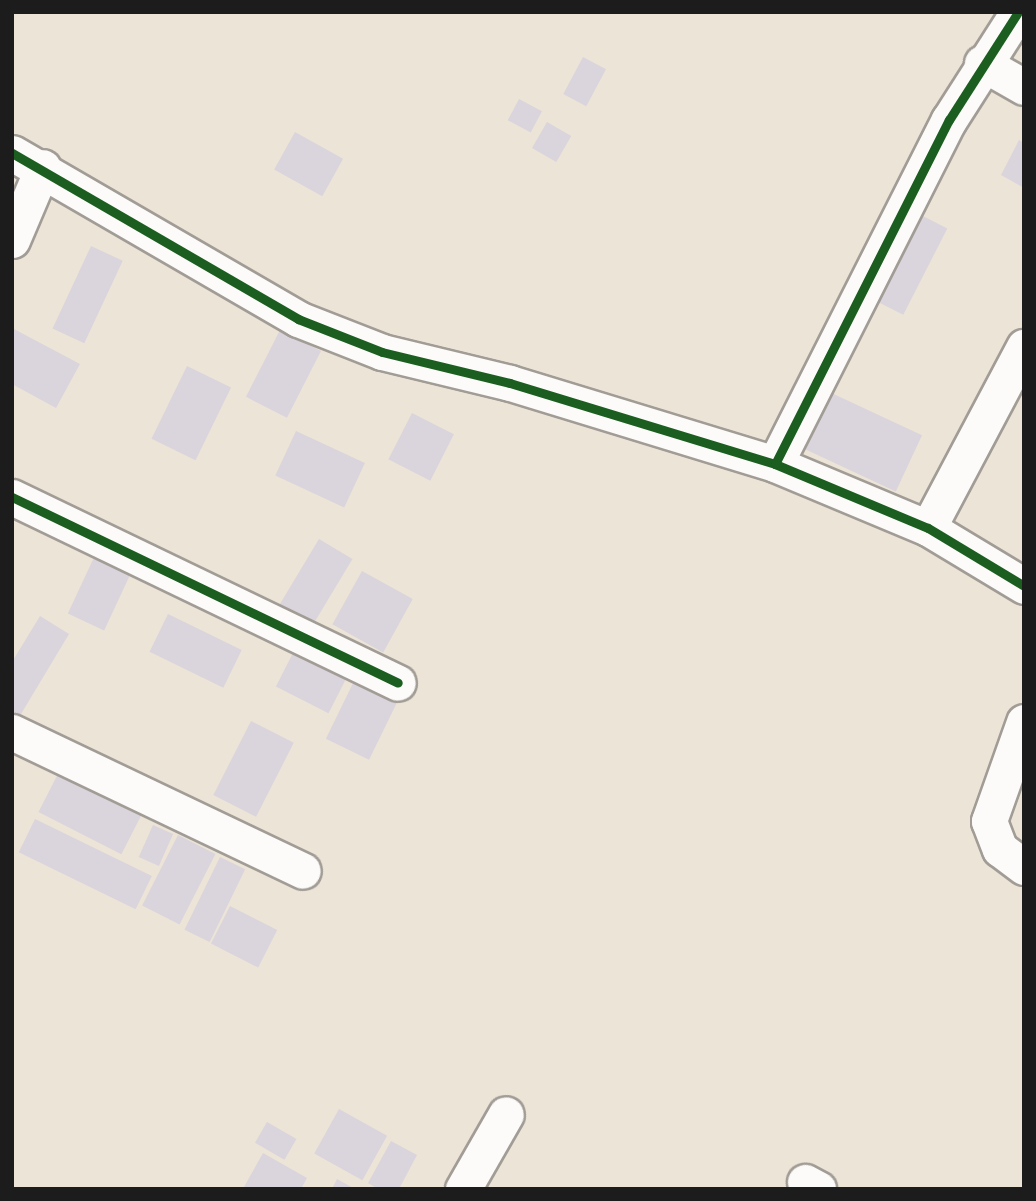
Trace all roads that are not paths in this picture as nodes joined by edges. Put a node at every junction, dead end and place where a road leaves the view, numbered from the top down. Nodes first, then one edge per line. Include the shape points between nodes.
1 (1018, 12) edge
2 (982, 63) junction
3 (1024, 87) edge
4 (27, 160) edge
5 (12, 240) edge
6 (1024, 347) edge
7 (775, 464) junction
8 (12, 497) edge
9 (928, 528) junction
10 (1024, 586) edge
11 (398, 683) dead end
12 (1024, 722) edge
13 (12, 732) edge
14 (1024, 867) edge
15 (303, 871) dead end
16 (506, 1114) dead end
17 (463, 1189) edge

1 - 2 street
2 - 3 street
2 - 7 street
4 - 5 street
4 - 7 street via 298,319 382,352 499,380
6 - 9 street
7 - 9 street
8 - 11 street
9 - 10 street
12 - 14 street via 989,821 1000,849
13 - 15 street
16 - 17 street

